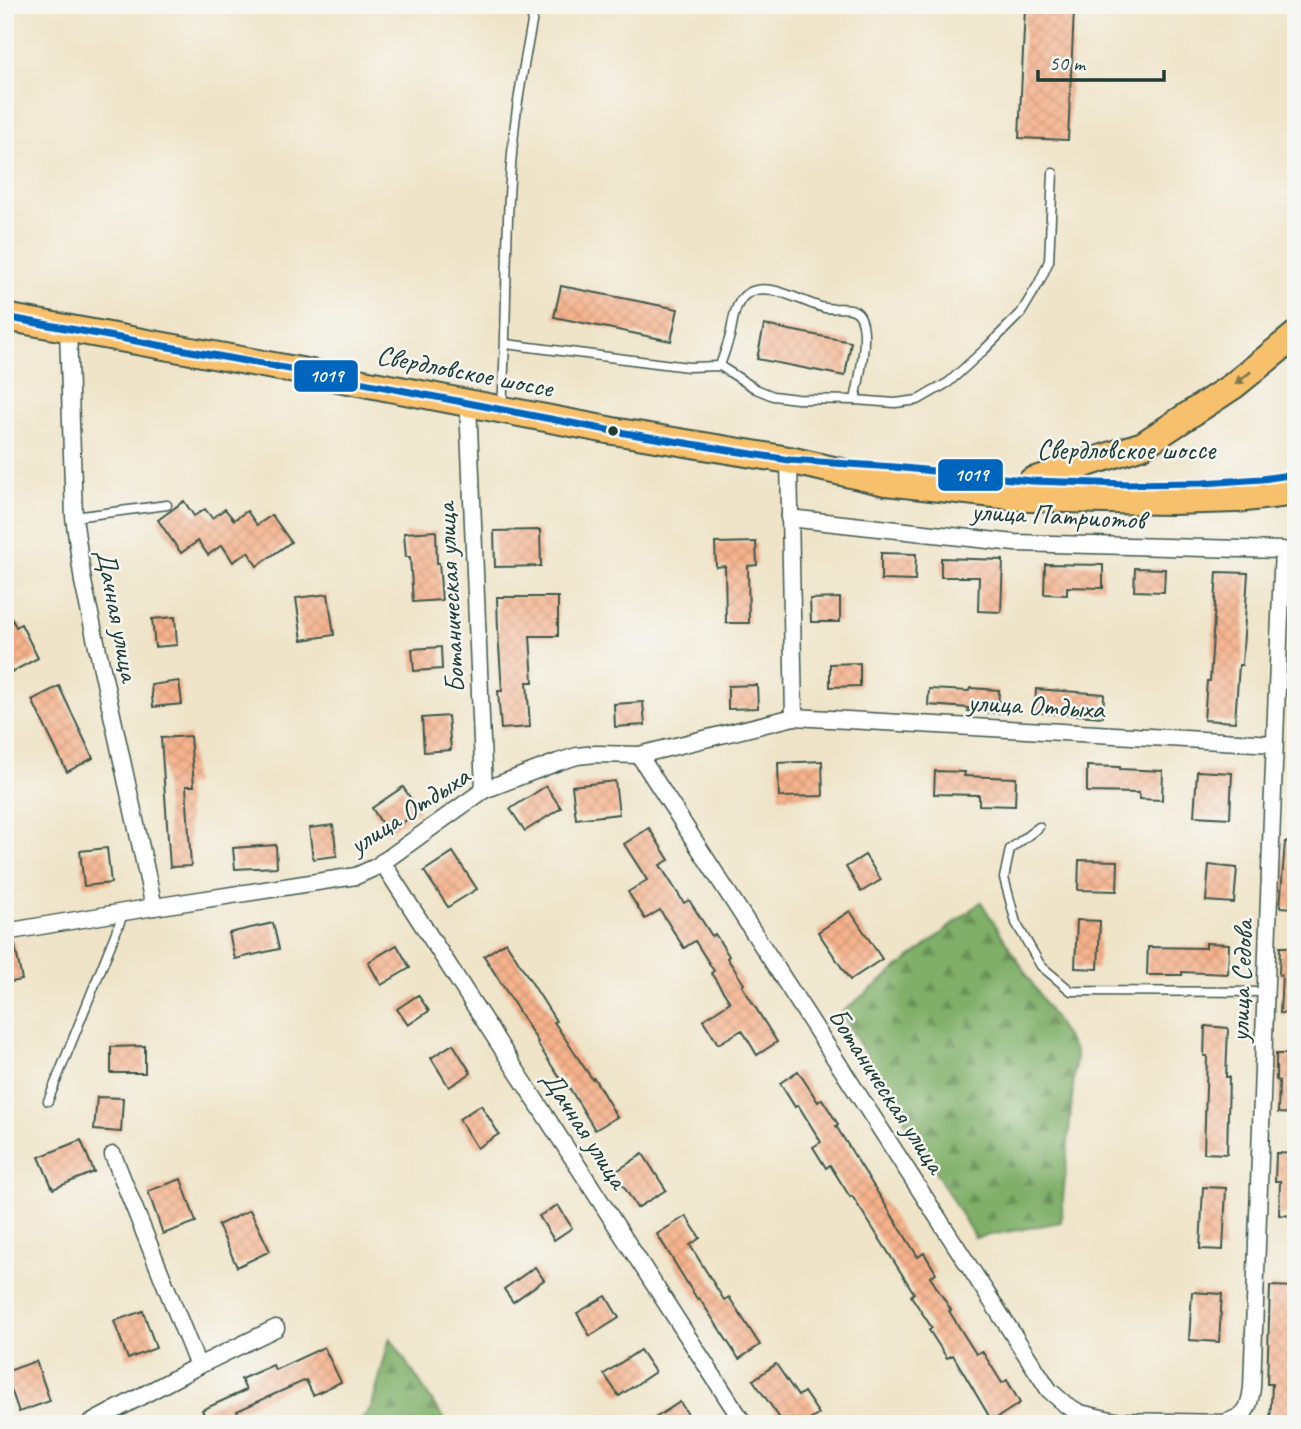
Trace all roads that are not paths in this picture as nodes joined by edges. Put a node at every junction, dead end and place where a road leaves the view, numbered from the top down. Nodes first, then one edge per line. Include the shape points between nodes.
1 (535, 5) edge
2 (1053, 173) dead end
3 (5, 317) edge
4 (68, 329) junction
5 (1296, 335) edge
6 (506, 344) junction
7 (720, 366) junction
8 (855, 400) junction
9 (468, 403) junction
10 (502, 410) junction
11 (789, 460) junction
12 (1296, 474) edge
13 (1032, 481) junction
14 (1296, 492) edge
15 (1237, 499) junction
16 (167, 505) dead end
17 (1296, 505) edge
18 (74, 517) junction
19 (789, 519) junction
20 (1283, 550) joint
21 (794, 717) junction
22 (1274, 744) junction
23 (639, 755) junction
24 (484, 790) junction
25 (1039, 827) dead end
26 (382, 862) junction
27 (154, 906) junction
28 (124, 912) junction
29 (5, 932) edge
30 (1267, 992) junction
31 (48, 1101) dead end
32 (113, 1155) dead end
33 (276, 1328) dead end
34 (198, 1366) junction
35 (1245, 1413) joint
36 (1095, 1420) edge
37 (1117, 1422) edge
38 (89, 1424) edge
39 (744, 1424) edge

1 - 6 lane via 514,132
2 - 8 lane via 1049,261 1021,313 949,382 918,400
3 - 4 main road, Свердловское шоссе
4 - 9 main road, Свердловское шоссе
4 - 18 street, Дачная улица
5 -> 13 main road via 1233,386 1143,445
6 - 7 lane via 688,367
6 - 10 lane
7 - 8 lane via 773,396
7 - 8 lane via 736,310 747,294 768,289 826,308 853,309 864,326
9 - 10 main road, Свердловское шоссе
9 - 24 street, Ботаническая улица
10 - 11 main road, Свердловское шоссе
11 - 13 main road, Свердловское шоссе
11 - 15 main road, Свердловское шоссе via 886,482 1029,498
11 - 19 street
12 - 13 main road, Свердловское шоссе via 1178,483
14 - 15 main road, Свердловское шоссе
15 - 17 main road
16 - 18 lane
18 - 27 street, Дачная улица via 83,582
19 - 20 street, улица Патриотов via 1015,543
19 - 21 street
20 - 22 street, улица Седова
21 - 22 street, улица Отдыха
21 - 23 street, улица Отдыха
22 - 30 street, улица Седова
23 - 24 street, улица Отдыха via 577,756
23 - 36 street, Ботаническая улица via 1049,1390
24 - 26 street, улица Отдыха
25 - 30 lane via 1010,849 1004,878 1016,923 1041,966 1071,991
26 - 27 street, улица Отдыха via 356,876
26 - 39 street, Дачная улица
27 - 28 street, улица Отдыха
28 - 29 street, улица Отдыха
28 - 31 lane
30 - 35 street, улица Седова via 1252,1388
32 - 34 street
33 - 34 street
34 - 38 street
35 - 37 street, Ботаническая улица via 1224,1423
36 - 37 street, Ботаническая улица

